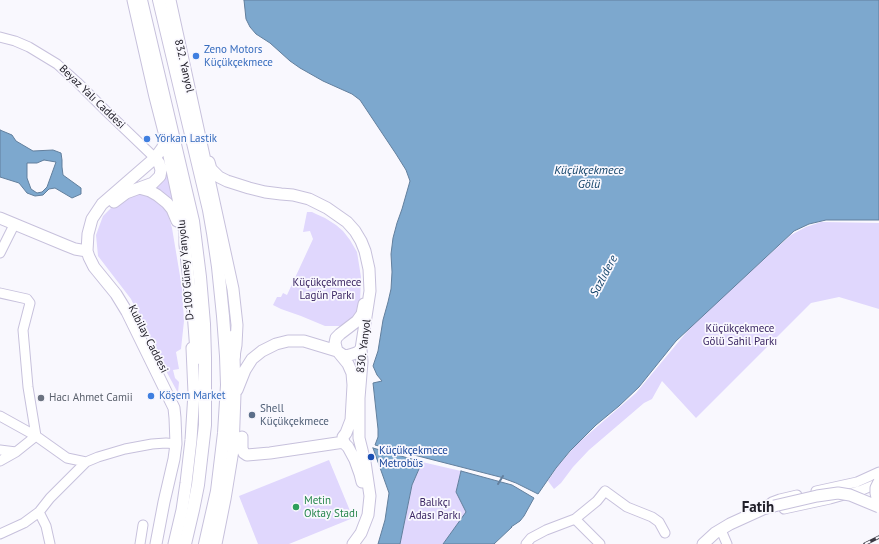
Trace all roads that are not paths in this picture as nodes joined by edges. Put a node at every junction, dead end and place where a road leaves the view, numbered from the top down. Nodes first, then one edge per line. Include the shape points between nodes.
1 (133, 0) edge
2 (141, 0) edge
3 (159, 0) edge
4 (170, 0) edge
5 (0, 37) edge
6 (164, 132) junction
7 (199, 132) junction
8 (155, 158) junction
9 (139, 188) junction
10 (306, 202) junction
11 (209, 210) junction
12 (0, 218) edge
13 (14, 225) junction
14 (185, 245) junction
15 (87, 251) junction
16 (0, 253) edge
17 (190, 290) junction
18 (0, 293) edge
19 (342, 332) junction
20 (361, 346) junction
21 (338, 352) junction
22 (234, 356) junction
23 (235, 394) junction
24 (0, 416) edge
25 (205, 425) junction
26 (36, 436) junction
27 (242, 437) dead end
28 (359, 438) junction
29 (346, 441) junction
30 (176, 444) junction
31 (0, 450) edge
32 (16, 452) junction
33 (0, 461) edge
34 (86, 462) junction
35 (879, 472) edge
36 (877, 484) edge
37 (851, 493) junction
38 (878, 505) edge
39 (769, 507) junction
40 (39, 512) junction
41 (575, 519) junction
42 (143, 525) dead end
43 (721, 530) junction
44 (665, 533) dead end
45 (0, 534) edge
46 (50, 544) edge
47 (140, 544) edge
48 (156, 544) edge
49 (163, 544) edge
50 (174, 544) edge
51 (185, 544) edge
52 (205, 544) edge
53 (216, 544) edge
54 (345, 544) edge
55 (353, 544) edge
56 (526, 544) edge
57 (600, 544) edge
58 (703, 544) edge
59 (727, 544) edge

1 - 6 main road, D-100 Güney Yanyolu
2 - 25 highway via 196,240 204,324
3 - 11 highway
4 - 7 main road, 832. Yanyol
5 - 8 street, Beyaz Yalı Caddesi via 29,47 57,64
6 - 8 main road via 163,147
6 - 14 main road, D-100 Güney Yanyolu via 185,234
7 - 10 main road, 830. Yanyol via 211,169 219,177 249,188 281,194 285,199
7 - 22 main road via 233,289 237,325
8 - 9 main road, Kubilay Caddesi via 161,170 160,176 153,183
8 - 15 main road via 102,204 92,219
9 - 14 main road via 158,195 172,209
9 - 49 main road, Kubilay Caddesi via 126,193 105,211 98,221 93,251 96,261 126,296 172,387 179,407 181,445
10 - 19 main road, 830. Yanyol via 347,229 362,253 366,281 362,314
10 - 20 main road, 830. Yanyol via 327,208 347,222 355,231 365,251 370,292
11 - 22 highway via 222,261
11 - 52 highway via 218,267 227,385 220,474
12 - 13 main road
13 - 15 main road via 75,249
13 - 16 street
14 - 17 main road, D-100 Güney Yanyolu
15 - 30 main road, Kubilay Caddesi via 94,267 127,312 174,408
17 - 25 highway via 200,412
17 - 50 main road, D-100 Güney Yanyolu via 194,393 186,483
18 - 26 street via 30,303 24,337 28,387
19 - 20 main road via 352,333 358,338
19 - 21 main road via 335,341
20 - 21 main road via 358,352 350,355
20 - 28 main road, 830. Yanyol
21 - 23 main road via 304,341 276,344 252,359
21 - 29 main road, 830. Yanyol via 352,373 351,420
22 - 23 main road
23 - 53 main road via 233,450
24 - 26 street
25 - 51 highway via 198,485
26 - 32 street
26 - 34 street via 67,458
27 - 29 main road via 242,449 247,455
28 - 29 main road via 356,432 351,431
28 - 55 main road, 830. Yanyol via 370,496 368,514 361,533
29 - 54 main road via 360,474 364,506 361,519
30 - 34 street via 152,444 125,449
30 - 48 main road, Kubilay Caddesi
31 - 32 street
32 - 33 street
34 - 40 street
35 - 39 street via 857,482 780,499 772,502
36 - 37 street
36 - 38 main road, bridge
37 - 38 street
37 - 39 street via 778,510 771,511
38 - 39 main road, bridge via 838,493
39 - 43 main road
40 - 45 street via 24,523
40 - 46 street via 46,526
41 - 44 street via 605,491 627,507 652,517 659,522
41 - 56 street via 546,530 531,538
41 - 57 street
42 - 47 street
43 - 58 main road
43 - 59 street

